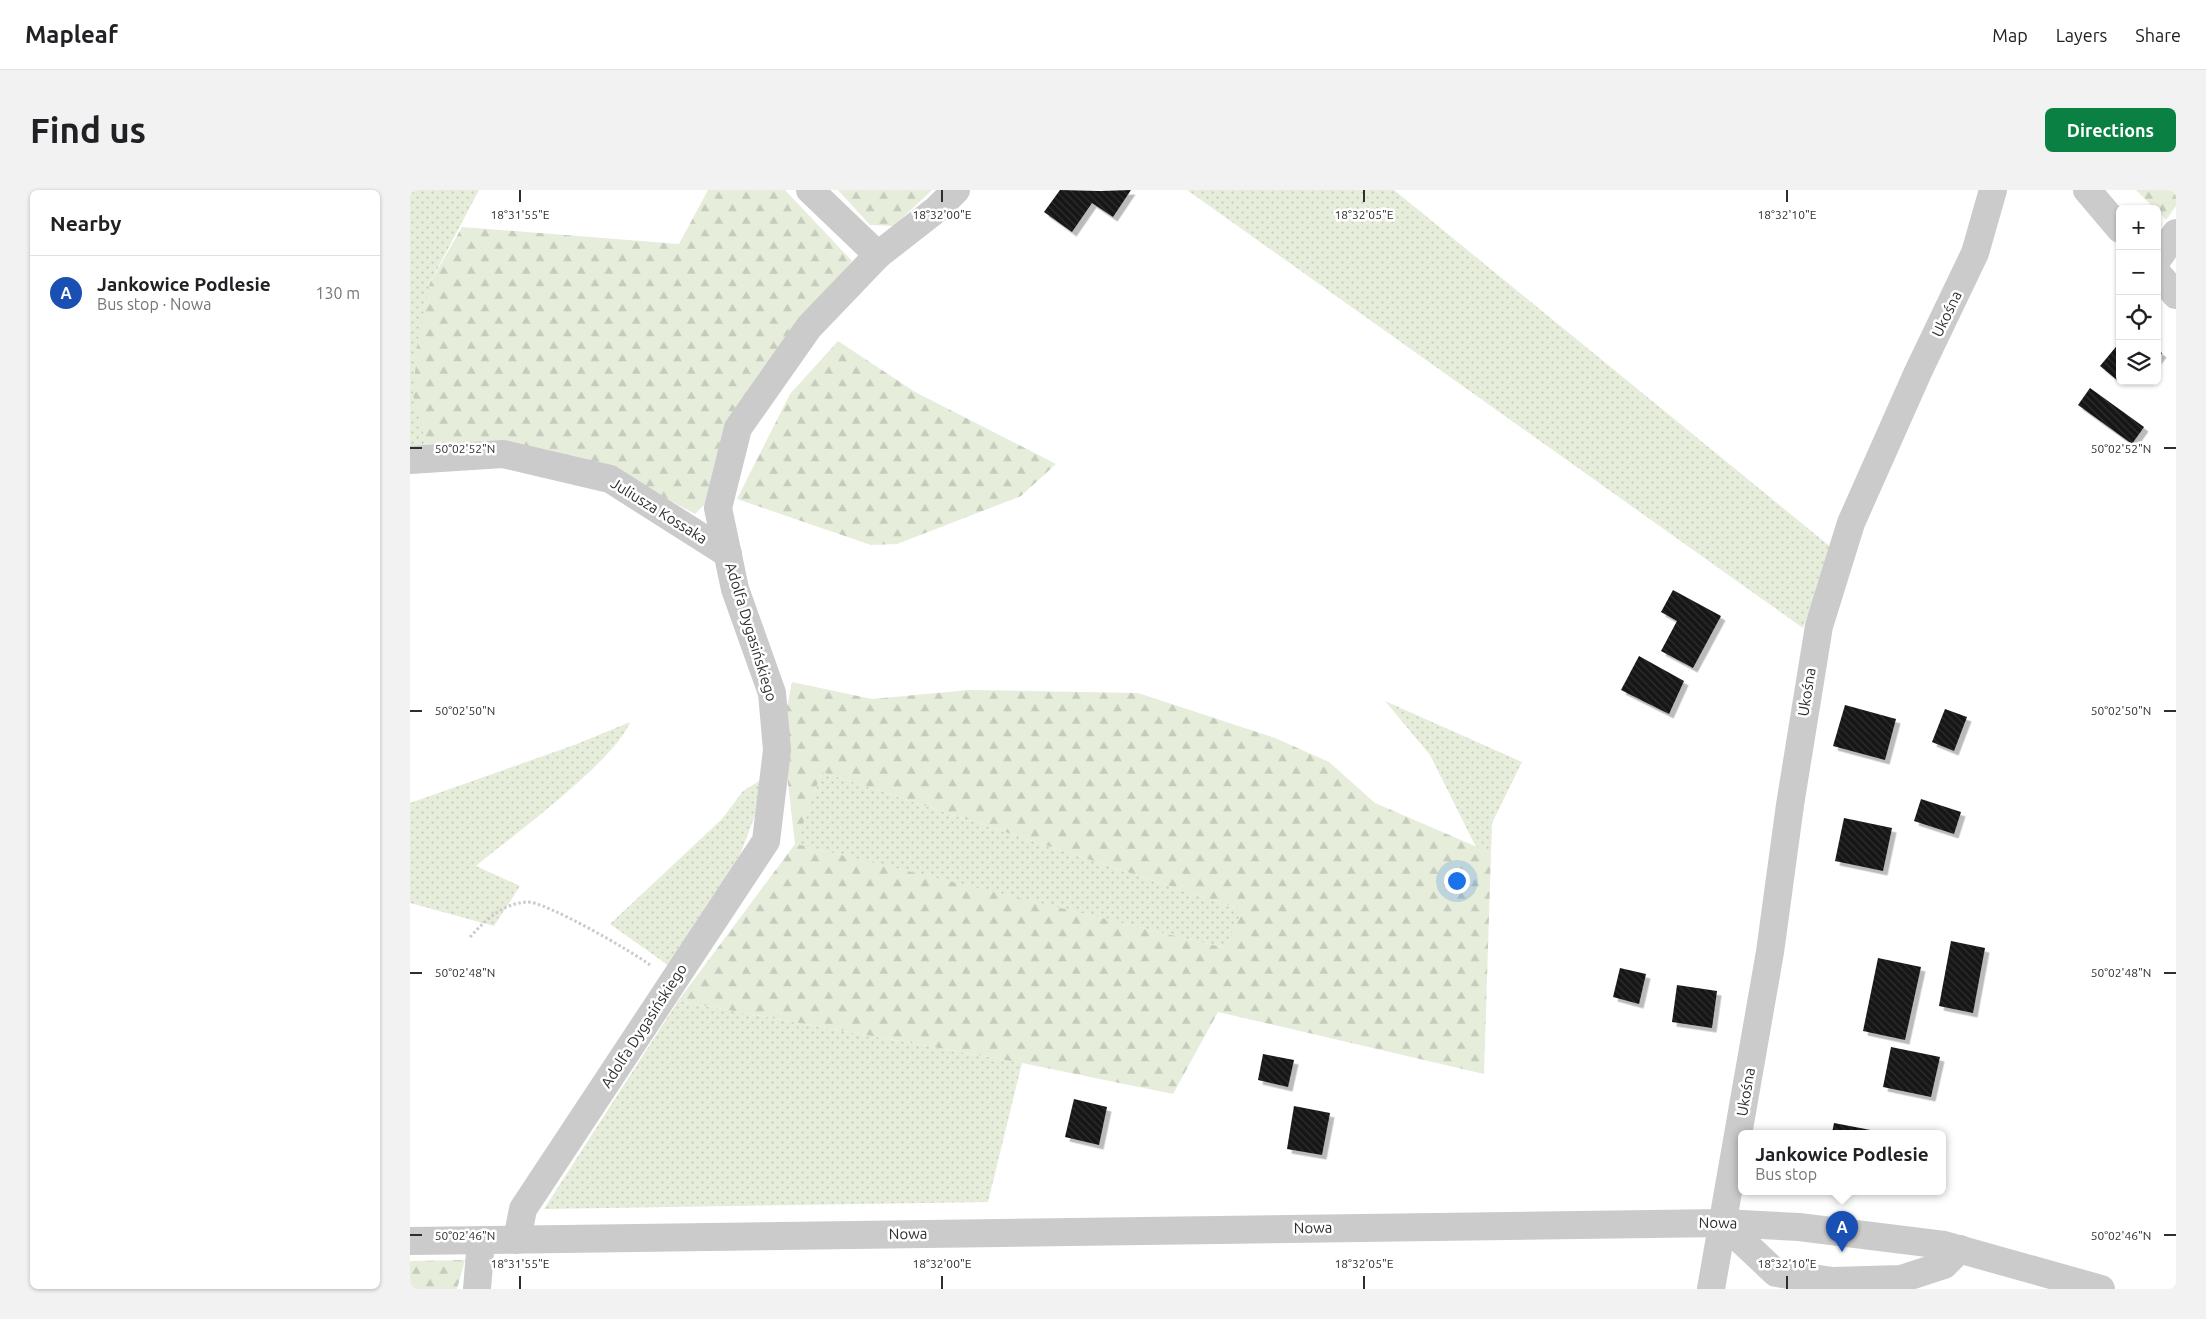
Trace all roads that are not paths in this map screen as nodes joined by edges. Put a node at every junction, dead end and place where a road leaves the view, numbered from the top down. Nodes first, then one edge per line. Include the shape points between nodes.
1 (810, 190) edge
2 (956, 190) edge
3 (1993, 190) edge
4 (2087, 190) edge
5 (2116, 224) edge
6 (2176, 233) edge
7 (2161, 254) edge
8 (878, 255) junction
9 (2161, 278) edge
10 (2176, 295) edge
11 (410, 460) edge
12 (728, 554) junction
13 (1739, 1130) edge
14 (1738, 1137) edge
15 (1723, 1223) junction
16 (481, 1240) junction
17 (517, 1240) junction
18 (410, 1241) edge
19 (1960, 1249) junction
20 (477, 1289) edge
21 (1712, 1289) edge
22 (2102, 1289) edge

1 - 8 street
2 - 8 street, Adolfa Dygasińskiego
3 - 13 street, Ukośna via 1975,253 1851,523 1819,626 1770,952
4 - 5 street
6 - 7 street
8 - 12 street, Adolfa Dygasińskiego via 809,328 738,428 718,508
9 - 10 street
11 - 12 street, Juliusza Kossaka via 503,454 610,478
12 - 17 street, Adolfa Dygasińskiego via 735,589 772,693 777,750 766,841 523,1208
14 - 15 street, Ukośna
15 - 17 street, Nowa
15 - 19 street, Nowa via 1847,1232
15 - 19 street via 1776,1273 1833,1281 1901,1279 1944,1265
15 - 21 street, Ukośna
16 - 17 street, Nowa
16 - 18 street, Nowa
16 - 20 street
19 - 22 street, Nowa

